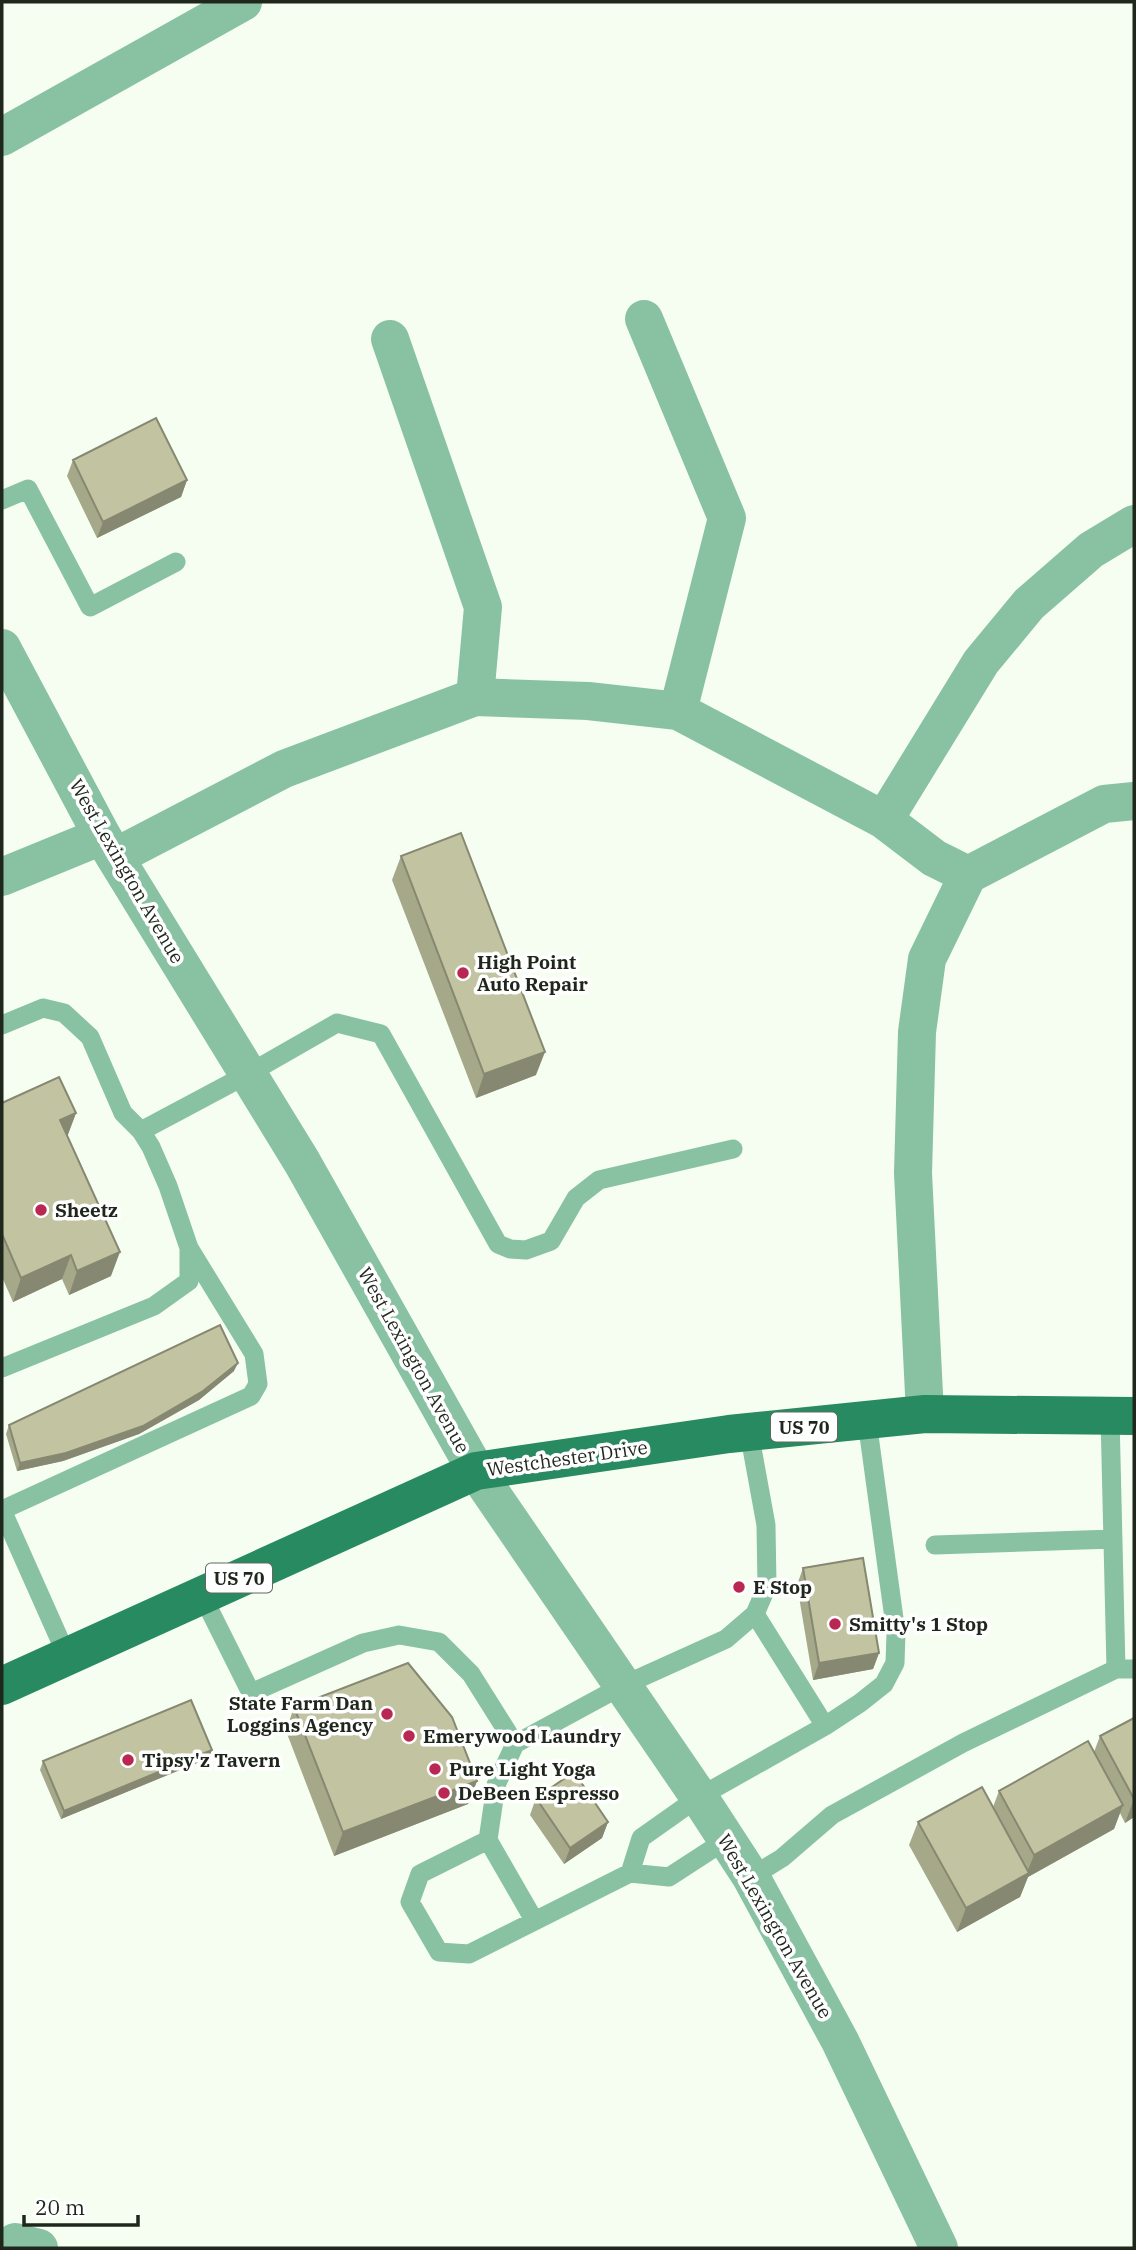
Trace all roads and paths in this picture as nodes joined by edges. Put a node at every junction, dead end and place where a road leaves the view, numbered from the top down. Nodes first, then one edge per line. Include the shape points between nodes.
1 (243, 2) edge
2 (2, 136) edge
3 (644, 319) dead end
4 (390, 339) dead end
5 (2, 500) edge
6 (1134, 524) edge
7 (176, 562) dead end
8 (2, 648) edge
9 (475, 697) junction
10 (678, 711) junction
11 (1134, 802) edge
12 (884, 820) junction
13 (109, 846) junction
14 (968, 875) junction
15 (2, 877) edge
16 (2, 1025) edge
17 (248, 1074) junction
18 (141, 1131) junction
19 (733, 1149) dead end
20 (189, 1248) junction
21 (2, 1368) edge
22 (925, 1414) junction
23 (1122, 1416) edge
24 (867, 1421) junction
25 (749, 1432) junction
26 (476, 1471) junction
27 (1113, 1539) junction
28 (935, 1545) dead end
29 (202, 1595) junction
30 (755, 1614) junction
31 (67, 1656) junction
32 (1125, 1669) edge
33 (2, 1686) edge
34 (622, 1686) junction
35 (825, 1726) junction
36 (515, 1744) junction
37 (699, 1797) junction
38 (488, 1840) junction
39 (726, 1840) junction
40 (630, 1873) junction
41 (751, 1877) junction
42 (534, 1920) junction
43 (939, 2248) edge

1 - 2 street
3 - 10 street via 727,518
4 - 9 street via 483,607
5 - 7 lane via 28,489 90,607
6 - 12 street via 1091,550 1029,604 981,662
8 - 13 street, West Lexington Avenue
9 - 10 street via 588,701
9 - 13 street via 284,769
10 - 12 street
11 - 14 street via 1104,804
12 - 14 street via 934,858
13 - 15 street
13 - 17 street, West Lexington Avenue
14 - 22 street via 927,959 917,1032 913,1172
16 - 18 lane via 43,1008 64,1013 90,1037 123,1113
17 - 18 lane
17 - 19 lane via 337,1023 381,1034 498,1244 510,1249 526,1250 551,1241 576,1198 598,1180
17 - 26 street, West Lexington Avenue
18 - 20 lane via 152,1147
20 - 21 lane via 189,1281 154,1306
20 - 31 lane via 254,1354 258,1384 251,1396 2,1510
22 - 23 main road, Westchester Drive / US 70
22 - 24 main road, Westchester Drive / US 70
23 - 27 lane
24 - 25 main road, Westchester Drive / US 70
24 - 35 lane via 896,1633 895,1663 884,1684
25 - 26 main road, Westchester Drive / US 70
25 - 30 lane via 766,1525 767,1586
26 - 29 main road, Westchester Drive / US 70
26 - 34 street, West Lexington Avenue
27 - 28 lane
27 - 32 lane
29 - 31 main road, Westchester Drive / US 70
29 - 36 lane via 251,1693 363,1643 399,1634 439,1642 471,1674
30 - 34 lane via 726,1639
30 - 35 lane
31 - 33 main road, Westchester Drive / US 70
32 - 41 lane via 963,1743 832,1815 782,1858
34 - 36 lane
34 - 37 street, West Lexington Avenue
35 - 37 lane
36 - 38 lane via 496,1785
37 - 39 street, West Lexington Avenue
37 - 40 lane via 641,1838
38 - 42 lane
38 - 42 lane via 420,1874 410,1902 439,1952 469,1954
39 - 40 lane via 669,1877
39 - 41 street, West Lexington Avenue
40 - 42 lane
41 - 43 street, West Lexington Avenue via 840,2041

